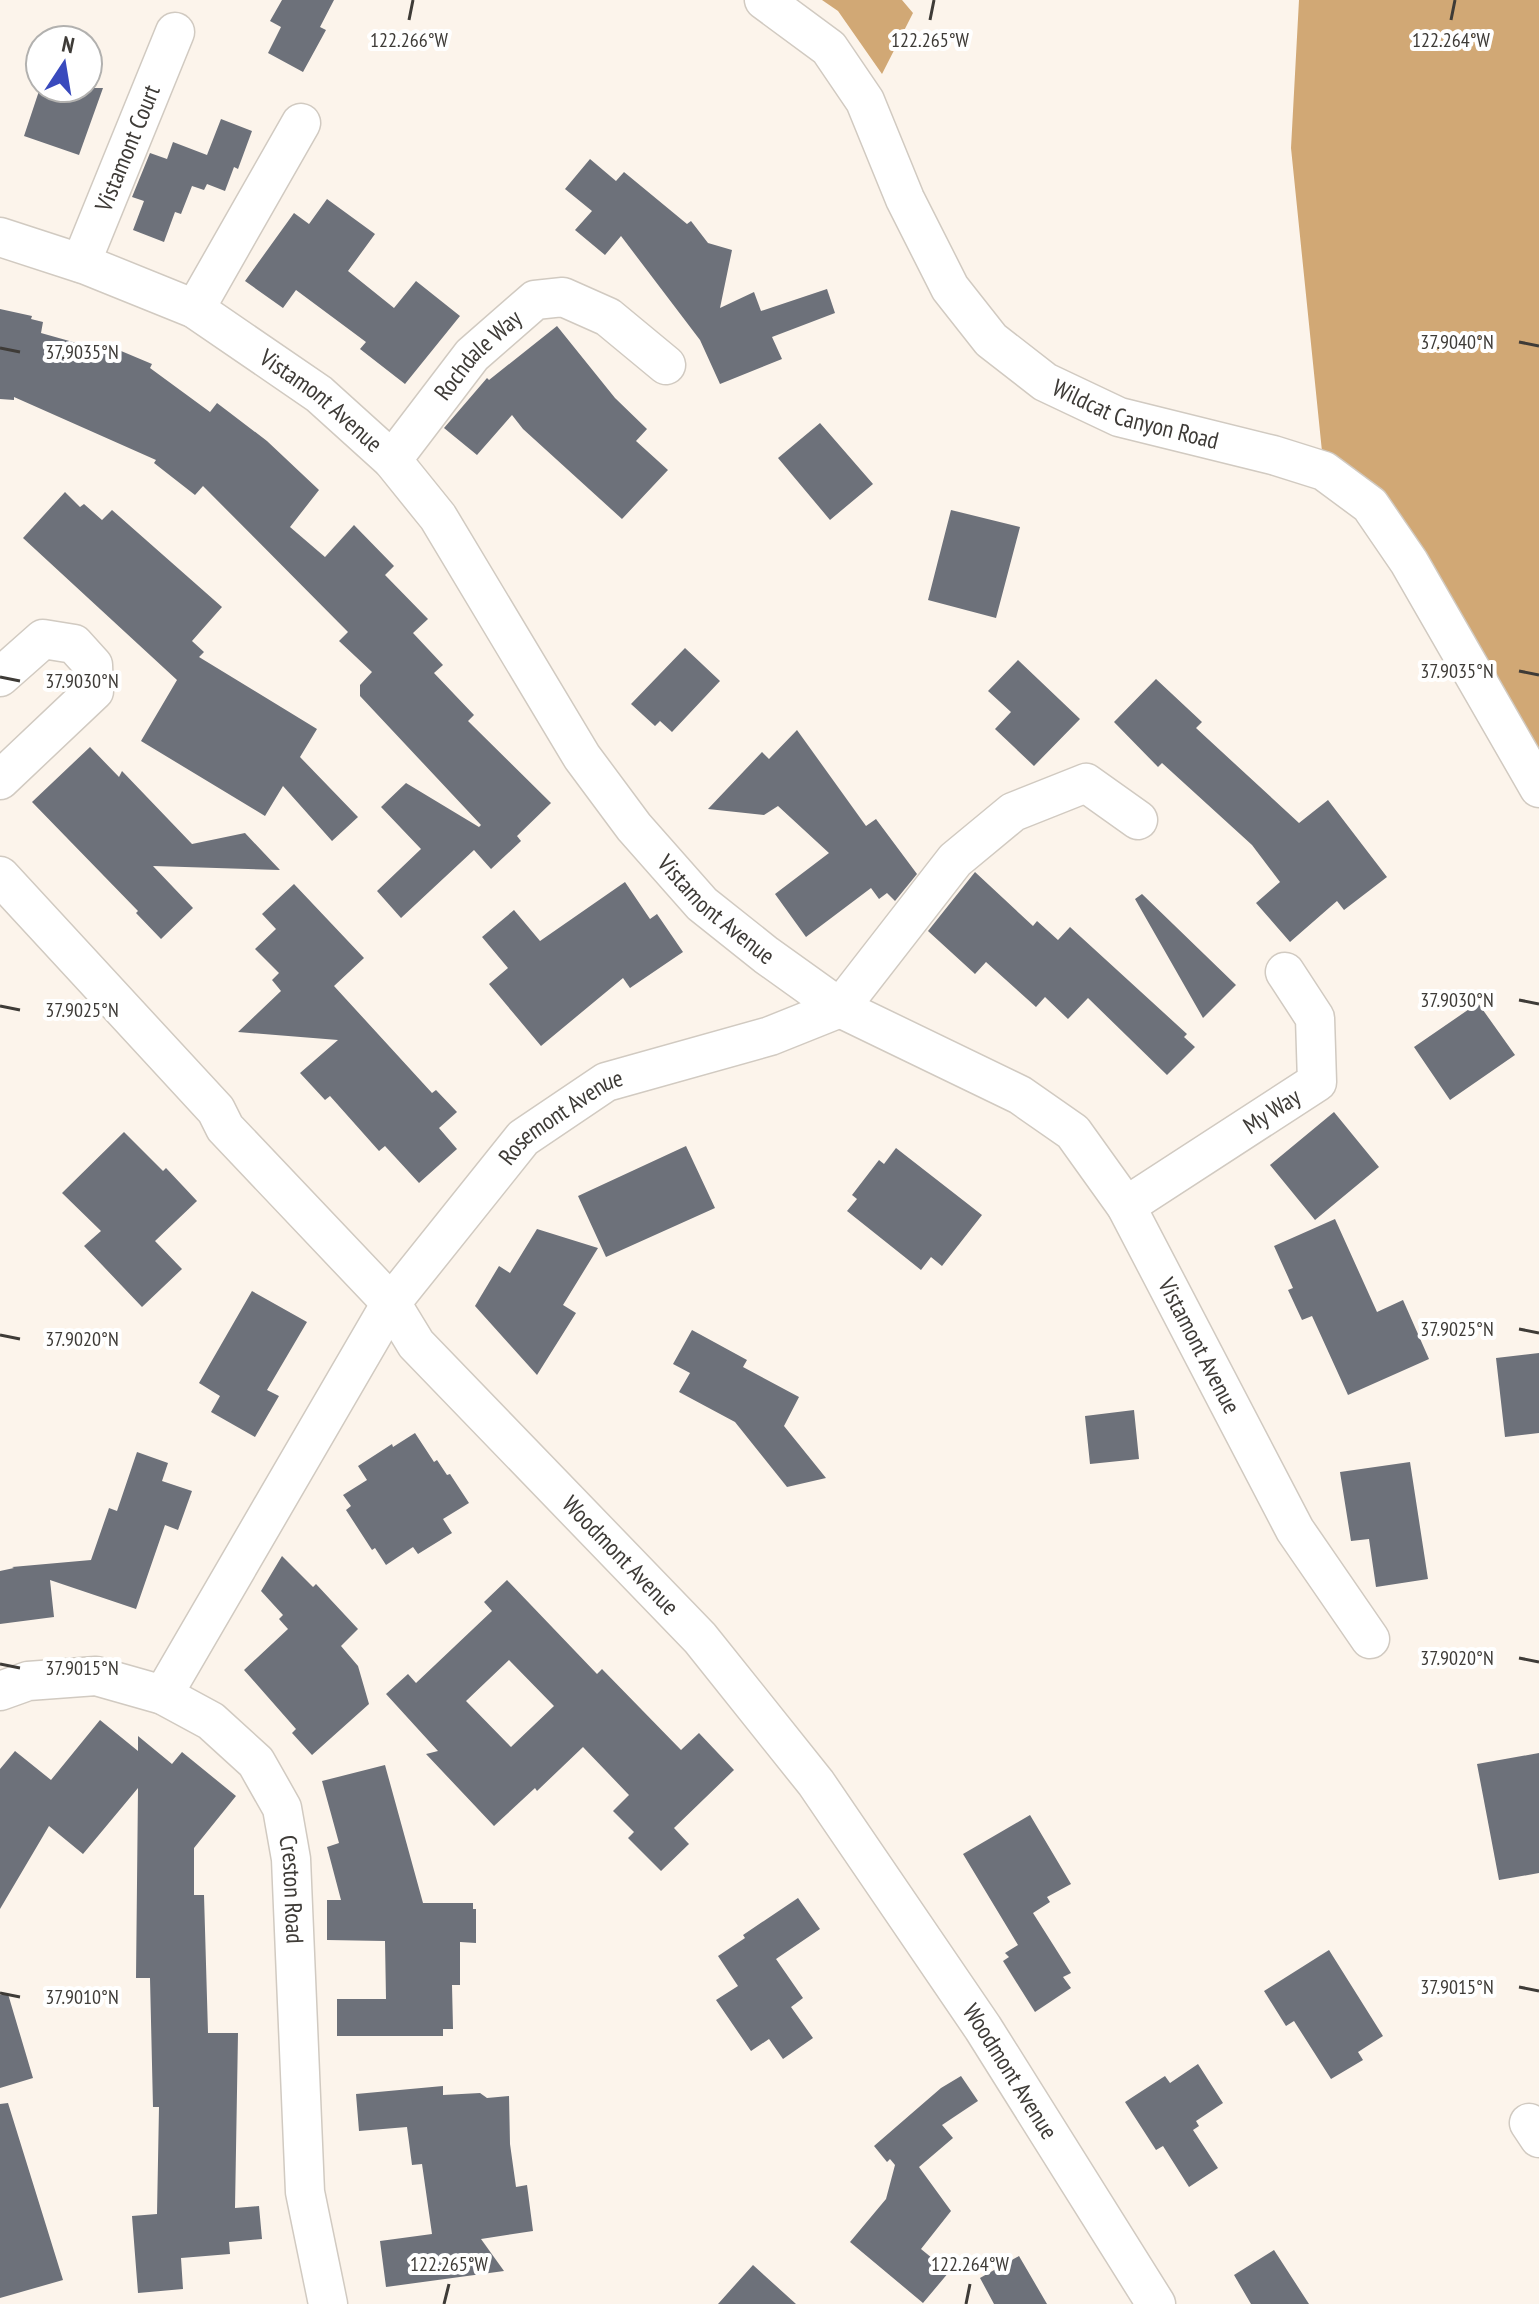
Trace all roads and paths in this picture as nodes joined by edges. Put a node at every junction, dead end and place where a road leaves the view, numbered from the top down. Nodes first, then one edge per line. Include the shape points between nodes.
1 (764, 0) edge
2 (175, 32) dead end
3 (301, 123) dead end
4 (0, 237) edge
5 (81, 263) junction
6 (195, 309) junction
7 (666, 365) dead end
8 (392, 460) junction
9 (0, 677) edge
10 (0, 780) edge
11 (1539, 788) edge
12 (1138, 820) dead end
13 (0, 876) edge
14 (1285, 972) dead end
15 (840, 1008) junction
16 (1126, 1206) junction
17 (391, 1303) junction
18 (1370, 1639) dead end
19 (0, 1691) edge
20 (163, 1695) junction
21 (328, 2304) edge
22 (1156, 2304) edge

1 - 11 street, Wildcat Canyon Road via 829,48 865,101 905,199 950,288 991,340 1045,382 1119,417 1324,471 1370,505 1409,562
2 - 5 street, Vistamont Court
3 - 6 street
4 - 5 street, Vistamont Avenue
5 - 6 street, Vistamont Avenue
6 - 8 street, Vistamont Avenue via 319,394
7 - 8 street, Rochdale Way via 608,317 563,297 535,300 472,355
8 - 15 street, Vistamont Avenue via 438,517 582,757 634,827 702,904
9 - 10 street via 43,639 74,644 93,665 94,691
12 - 15 street via 1086,783 1013,812 955,860
13 - 17 street, Woodmont Avenue via 216,1110 225,1128
14 - 16 street, My Way via 1315,1018 1317,1082
15 - 16 street, Vistamont Avenue via 1020,1095 1073,1132
15 - 17 street, Rosemont Avenue via 770,1036 606,1082 523,1138
16 - 18 street, Vistamont Avenue via 1295,1530
17 - 20 street, Rosemont Avenue
17 - 22 street, Woodmont Avenue via 416,1344 700,1638 816,1783 983,2028
19 - 20 street, Creston Road via 28,1681 96,1676
20 - 21 street, Creston Road via 211,1721 256,1762 282,1808 291,1859 305,2192

